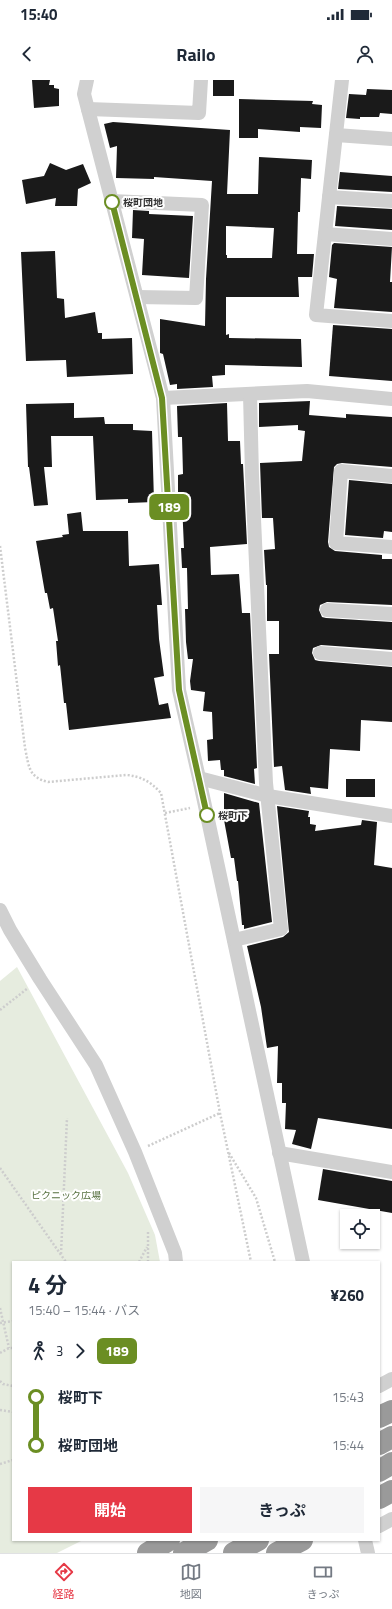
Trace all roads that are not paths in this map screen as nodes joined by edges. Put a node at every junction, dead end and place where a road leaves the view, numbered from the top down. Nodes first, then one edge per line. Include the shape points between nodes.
1 (87, 80) edge
2 (201, 80) edge
3 (342, 80) edge
4 (88, 109) junction
5 (336, 135) junction
6 (392, 138) edge
7 (329, 197) junction
8 (111, 201) junction
9 (392, 201) edge
10 (325, 234) junction
11 (392, 239) edge
12 (136, 297) junction
13 (392, 321) edge
14 (250, 394) junction
15 (162, 398) junction
16 (392, 399) edge
17 (392, 476) edge
18 (392, 547) edge
19 (327, 610) dead end
20 (392, 614) edge
21 (320, 653) dead end
22 (392, 659) edge
23 (200, 778) junction
24 (268, 796) junction
25 (392, 816) edge
26 (0, 910) edge
27 (234, 940) junction
28 (279, 1153) junction
29 (392, 1172) edge
30 (176, 1261) edge
31 (304, 1261) edge
32 (392, 1379) edge
33 (380, 1385) edge
34 (392, 1411) edge
35 (380, 1417) edge
36 (392, 1437) edge
37 (380, 1443) edge
38 (392, 1463) edge
39 (380, 1470) edge
40 (392, 1491) edge
41 (380, 1497) edge
42 (392, 1519) edge
43 (380, 1525) edge
44 (167, 1541) edge
45 (205, 1541) edge
46 (235, 1541) edge
47 (256, 1541) edge
48 (300, 1541) edge
49 (365, 1541) edge
50 (365, 1541) edge
51 (148, 1553) edge
52 (184, 1553) edge
53 (234, 1553) edge
54 (240, 1553) edge
55 (277, 1553) edge
56 (365, 1553) edge
57 (368, 1553) edge

1 - 4 street via 84,94
2 - 4 street via 199,113
3 - 5 street
4 - 8 street
5 - 6 street
5 - 7 street
7 - 9 street
7 - 10 street
8 - 12 street
8 - 12 street via 202,205 196,298
10 - 11 street
10 - 13 street via 316,315
12 - 15 street
14 - 15 street
14 - 16 street via 307,391
14 - 24 street
15 - 23 street via 179,690
17 - 18 street via 341,471 336,543
19 - 20 street
21 - 22 street
23 - 24 street
23 - 27 street
24 - 25 street
24 - 27 street via 281,929
26 - 30 street via 40,979 96,1065 135,1152
27 - 28 street
28 - 29 street
28 - 31 street
32 - 33 street
34 - 35 highway
36 - 37 highway
38 - 39 highway
40 - 41 highway
42 - 43 street
44 - 51 highway
45 - 52 highway
46 - 54 street
47 - 53 highway, bridge
48 - 55 highway
49 - 57 street
50 - 56 street

